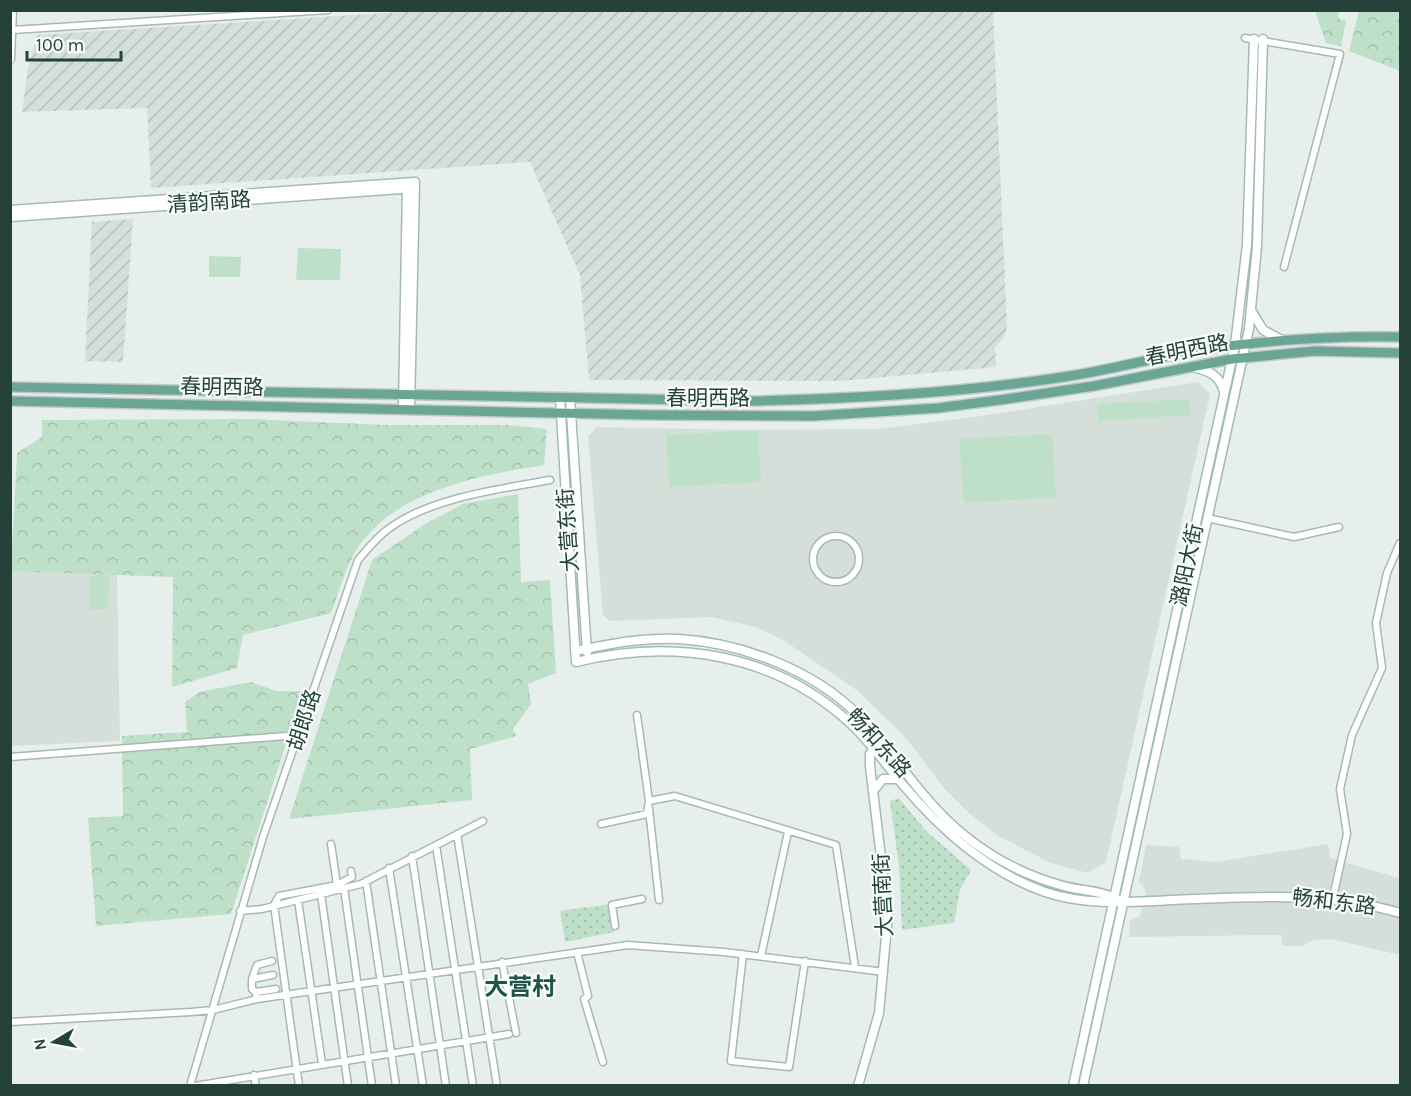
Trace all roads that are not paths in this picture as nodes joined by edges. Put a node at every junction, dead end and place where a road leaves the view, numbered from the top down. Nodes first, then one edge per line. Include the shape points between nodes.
1 (12, 10) edge
2 (328, 10) edge
3 (12, 30) edge
4 (1254, 39) junction
5 (10, 59) edge
6 (410, 187) junction
7 (10, 210) edge
8 (10, 218) edge
9 (1284, 267) dead end
10 (1251, 309) junction
11 (1401, 337) edge
12 (1285, 341) junction
13 (1245, 344) junction
14 (1235, 345) junction
15 (1204, 350) junction
16 (1401, 353) edge
17 (1237, 359) junction
18 (1192, 367) junction
19 (1181, 369) junction
20 (10, 387) edge
21 (407, 393) junction
22 (1225, 396) junction
23 (565, 398) junction
24 (10, 401) edge
25 (407, 409) junction
26 (565, 412) junction
27 (550, 480) dead end
28 (1207, 518) junction
29 (1340, 527) dead end
30 (1401, 543) edge
31 (813, 554) joint
32 (586, 649) junction
33 (575, 651) junction
34 (587, 659) junction
35 (576, 662) joint
36 (637, 715) dead end
37 (299, 735) junction
38 (881, 742) junction
39 (873, 749) junction
40 (10, 757) edge
41 (898, 779) junction
42 (873, 791) junction
43 (649, 801) junction
44 (649, 809) junction
45 (483, 821) dead end
46 (601, 824) dead end
47 (788, 832) junction
48 (457, 834) junction
49 (331, 844) dead end
50 (436, 845) junction
51 (412, 856) junction
52 (389, 868) junction
53 (351, 870) dead end
54 (366, 881) junction
55 (337, 885) junction
56 (344, 888) junction
57 (1334, 893) dead end
58 (321, 894) junction
59 (642, 899) dead end
60 (1112, 899) junction
61 (298, 900) junction
62 (659, 900) dead end
63 (1123, 903) junction
64 (274, 905) junction
65 (240, 911) junction
66 (1401, 913) edge
67 (615, 926) dead end
68 (577, 952) junction
69 (743, 954) junction
70 (761, 956) junction
71 (272, 961) dead end
72 (502, 962) junction
73 (805, 962) junction
74 (478, 966) junction
75 (855, 967) junction
76 (453, 970) junction
77 (884, 972) junction
78 (431, 973) junction
79 (273, 975) dead end
80 (406, 977) junction
81 (252, 979) junction
82 (381, 980) junction
83 (358, 984) junction
84 (334, 987) junction
85 (276, 989) dead end
86 (311, 991) junction
87 (286, 994) junction
88 (256, 996) junction
89 (213, 1010) junction
90 (10, 1022) edge
91 (488, 1038) junction
92 (466, 1041) junction
93 (441, 1045) junction
94 (417, 1049) junction
95 (392, 1053) junction
96 (368, 1056) junction
97 (345, 1060) junction
98 (603, 1062) dead end
99 (322, 1064) junction
100 (296, 1068) junction
101 (254, 1075) junction
102 (190, 1086) edge
103 (195, 1086) edge
104 (256, 1086) edge
105 (299, 1086) edge
106 (348, 1086) edge
107 (372, 1086) edge
108 (396, 1086) edge
109 (423, 1086) edge
110 (446, 1086) edge
111 (473, 1086) edge
112 (497, 1086) edge
113 (858, 1086) edge
114 (1073, 1086) edge
115 (1083, 1086) edge

1 - 3 main road
2 - 3 street
3 - 5 main road
4 - 9 street via 1340,54
4 - 10 main road, 潞阳大街 via 1257,247
4 - 14 main road, 潞阳大街 via 1247,245
6 - 7 main road, 清韵南路
6 - 8 main road, 清韵南路
6 - 21 main road
10 - 12 main road via 1263,330
10 - 13 main road, 潞阳大街
11 - 12 main road, 春明西路
12 - 13 main road, 春明西路
13 - 14 main road, 春明西路
13 - 17 main road, 潞阳大街
14 - 15 main road, 春明西路
14 - 17 main road, 潞阳大街
15 - 19 main road via 1206,360 1189,362
15 - 23 main road, 春明西路 via 1076,375 965,390 746,401
16 - 17 main road, 春明西路 via 1315,351
17 - 18 main road, 春明西路
17 - 22 main road, 潞阳大街
17 - 28 main road, 潞阳大街
18 - 19 main road, 春明西路
18 - 22 main road via 1221,380
19 - 26 main road, 春明西路 via 1094,386 916,409 813,416
20 - 21 main road, 春明西路
21 - 23 main road, 春明西路
21 - 25 main road
22 - 60 main road, 潞阳大街
23 - 26 main road, 大营东街
24 - 25 main road, 春明西路
25 - 26 main road, 春明西路
26 - 32 main road, 大营东街
26 - 33 main road, 大营东街
27 - 37 street, 胡郎路 via 427,509 386,531 358,560
28 - 29 street via 1294,537
28 - 63 main road, 潞阳大街
30 - 57 street via 1387,573 1376,623 1382,668 1352,735 1340,789 1347,834
31 - 31 street via 819,574 833,582 848,578 858,566 857,550 841,536 820,542
32 - 33 main road, 畅和东路
32 - 34 main road, 大营东街
32 - 38 main road, 畅和东路 via 623,641 678,639 742,650 810,679 858,715
33 - 35 main road, 大营东街
34 - 35 main road, 畅和东路
34 - 39 main road, 畅和东路 via 671,650 731,657 783,677 819,698 850,723
36 - 43 street
37 - 40 street
37 - 65 street, 胡郎路
38 - 39 main road
38 - 60 main road, 畅和东路 via 934,807 963,835 999,860 1061,886
39 - 41 main road, 畅和东路
39 - 42 main road, 大营南街
41 - 42 main road via 883,779
41 - 60 main road, 畅和东路 via 958,843 1001,871 1045,891 1086,901
42 - 77 main road, 大营南街 via 888,915
43 - 44 street
43 - 47 street via 675,796
44 - 46 street via 647,814
44 - 62 street
45 - 48 street
47 - 70 street
47 - 75 street via 836,845
48 - 50 street
48 - 74 street
49 - 55 street
50 - 51 street
50 - 76 street
51 - 52 street
51 - 78 street
52 - 54 street
52 - 80 street
53 - 55 street via 352,877
54 - 56 street
54 - 82 street
55 - 64 street via 279,896
56 - 58 street
56 - 83 street
58 - 61 street
58 - 84 street
59 - 67 street via 612,905
60 - 63 main road, 畅和东路
60 - 114 main road, 潞阳大街
61 - 64 street
61 - 86 street
63 - 66 main road, 畅和东路 via 1292,896 1357,902
63 - 115 main road, 潞阳大街
64 - 65 street
64 - 87 street
65 - 89 street, 胡郎路
68 - 69 street via 628,945
68 - 72 street
68 - 98 street via 588,996 584,999
69 - 70 street
69 - 73 street via 731,1061 789,1067
70 - 73 street
71 - 81 street via 257,964
72 - 74 street
72 - 91 street via 512,1034
73 - 75 street
74 - 76 street
74 - 91 street
75 - 77 street
76 - 78 street
76 - 92 street
77 - 113 main road, 大营南街 via 877,1024
78 - 80 street
78 - 93 street
79 - 81 street
80 - 82 street
80 - 94 street
81 - 88 street
82 - 83 street
82 - 95 street
83 - 84 street
83 - 96 street
84 - 86 street
84 - 97 street
85 - 88 street
86 - 87 street
86 - 99 street
87 - 88 street
87 - 100 street
88 - 89 street
89 - 90 street
89 - 102 street, 胡郎路
91 - 92 street
91 - 112 street
92 - 93 street
92 - 111 street
93 - 94 street
93 - 110 street
94 - 95 street
94 - 109 street
95 - 96 street
95 - 108 street
96 - 97 street
96 - 107 street
97 - 99 street
97 - 106 street
99 - 100 street
100 - 101 street
100 - 105 street
101 - 103 street
101 - 104 street

